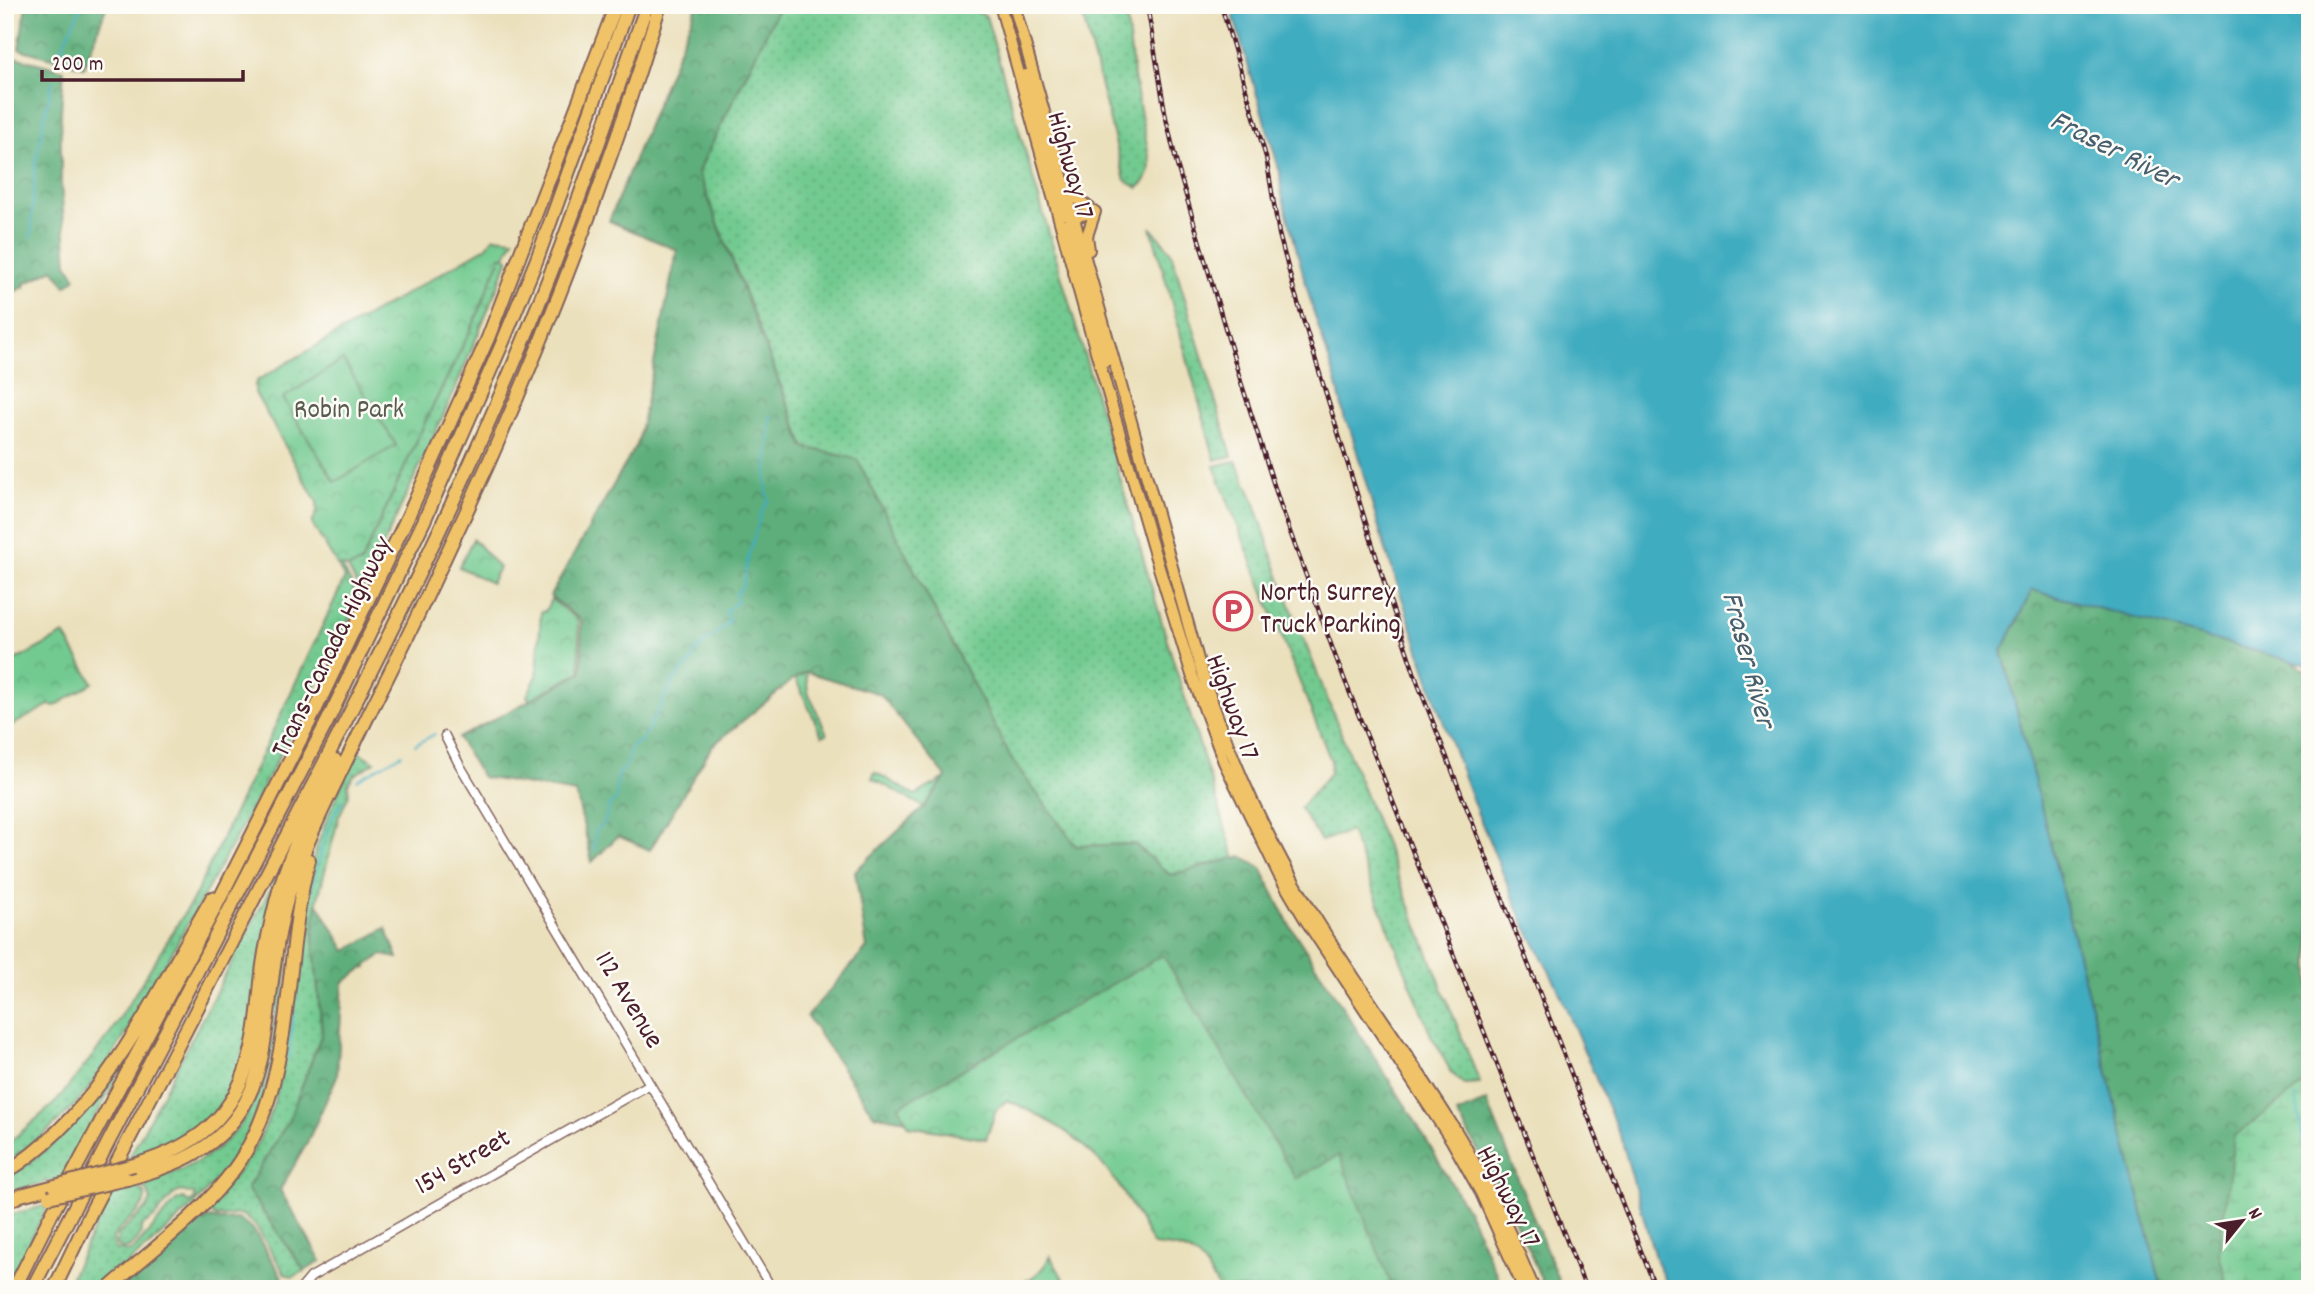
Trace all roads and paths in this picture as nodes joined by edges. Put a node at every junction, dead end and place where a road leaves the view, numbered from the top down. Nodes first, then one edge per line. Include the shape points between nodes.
1 (616, 5) edge
2 (629, 5) edge
3 (647, 5) edge
4 (660, 5) edge
5 (1001, 5) edge
6 (1014, 5) edge
7 (1038, 88) junction
8 (1095, 212) junction
9 (1074, 217) junction
10 (1114, 359) junction
11 (1127, 459) junction
12 (367, 683) junction
13 (445, 736) dead end
14 (337, 781) junction
15 (277, 786) junction
16 (650, 1083) junction
17 (5, 1173) edge
18 (52, 1192) junction
19 (7, 1203) edge
20 (302, 1288) edge
21 (15, 1289) edge
22 (32, 1289) edge
23 (54, 1289) edge
24 (108, 1289) edge
25 (772, 1289) edge
26 (1524, 1289) edge
27 (1534, 1289) edge

1 - 15 highway via 488,338 409,514
2 - 22 highway, Trans-Canada Highway via 537,259 424,521 327,722
3 - 12 highway, Trans-Canada Highway via 586,182 520,351
4 - 14 highway via 601,188 534,358 456,535
5 - 9 highway via 1014,32 1063,208 1067,216
5 - 11 highway, Highway 17
6 - 7 highway, Highway 17
7 - 8 highway via 1076,196
7 - 9 highway, Highway 17
8 - 9 highway
8 - 10 highway via 1088,241
9 - 10 highway, Highway 17
9 - 11 highway via 1069,229 1108,367
10 - 27 highway, Highway 17 via 1199,663 1232,758 1312,914 1489,1188
11 - 26 highway, Highway 17 via 1192,675 1242,803 1305,919 1452,1141
12 - 18 highway, bridge via 277,900 253,1043 239,1086 217,1121 178,1149
12 - 23 highway, Trans-Canada Highway
13 - 16 street, 112 Avenue
14 - 18 highway, bridge via 286,904 263,1049 251,1093 233,1122 183,1161 127,1179
14 - 24 highway via 301,889 281,1048 262,1117 236,1167 218,1189
15 - 17 highway via 115,1064 56,1135
15 - 21 highway
16 - 20 street, 154 Street via 330,1266
16 - 25 street, 112 Avenue
18 - 19 highway via 22,1203

